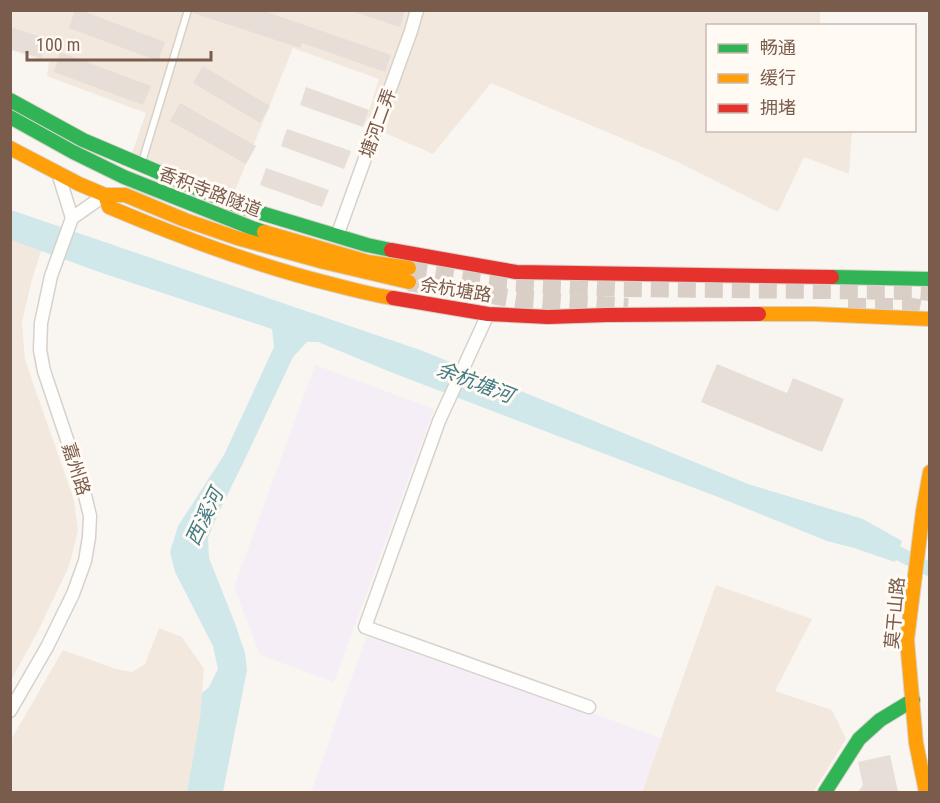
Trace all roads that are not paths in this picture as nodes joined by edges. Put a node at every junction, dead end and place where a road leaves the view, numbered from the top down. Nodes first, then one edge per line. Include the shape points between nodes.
1 (188, 10) edge
2 (417, 10) edge
3 (10, 100) edge
4 (10, 117) edge
5 (10, 148) edge
6 (141, 166) junction
7 (58, 173) junction
8 (105, 195) junction
9 (72, 218) junction
10 (337, 236) junction
11 (930, 279) edge
12 (488, 314) junction
13 (930, 320) edge
14 (930, 472) edge
15 (913, 699) junction
16 (589, 706) dead end
17 (10, 711) edge
18 (922, 742) edge
19 (825, 792) edge
20 (926, 792) edge

1 - 6 lane
2 - 10 street, 塘河二弄
3 - 6 main road, 余杭塘路
4 - 8 main road, 香积寺路隧道 via 124,177 252,228 409,275 324,262 237,238 125,195
5 - 7 main road, 余杭塘路
6 - 10 main road, 余杭塘路 via 238,206
7 - 8 main road, 余杭塘路
7 - 9 street
8 - 9 street
8 - 12 main road, 余杭塘路 via 110,207 243,259 384,297
9 - 17 street, 嘉州路 via 51,276 40,350 90,516 89,537 85,561 72,594
10 - 11 main road, 余杭塘路 via 516,272
12 - 13 main road, 余杭塘路 via 814,314
12 - 16 street via 439,421 365,627
14 - 15 main road, 莫干山路 via 907,640
15 - 18 main road, 莫干山路
15 - 19 main road via 880,720 860,740
18 - 20 main road, 莫干山路

